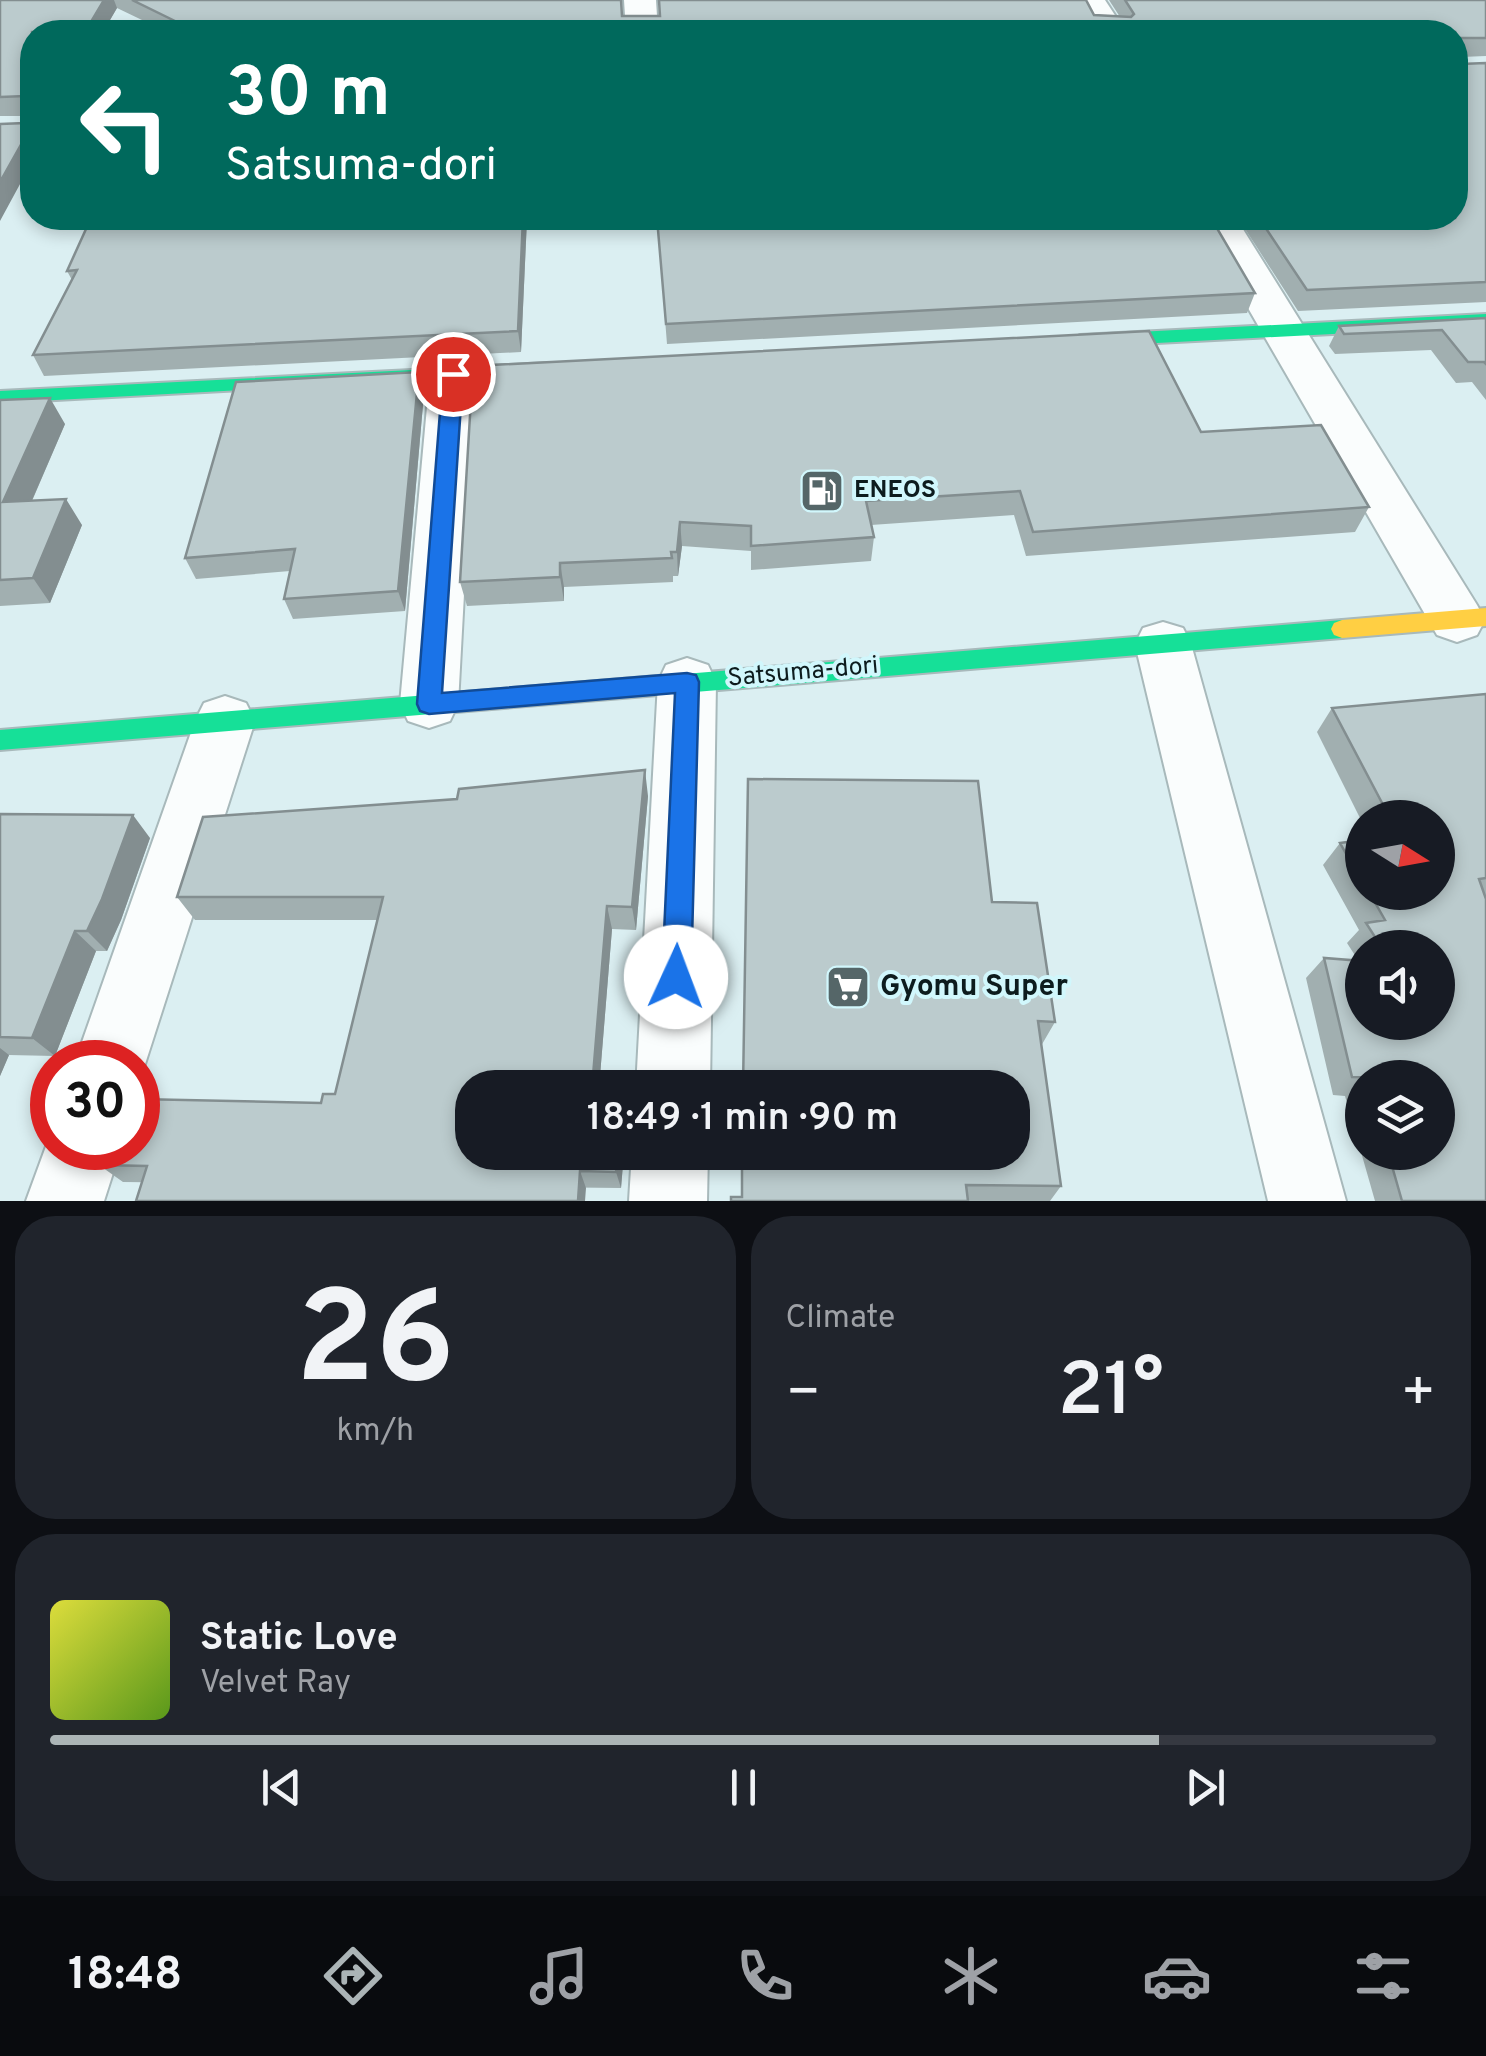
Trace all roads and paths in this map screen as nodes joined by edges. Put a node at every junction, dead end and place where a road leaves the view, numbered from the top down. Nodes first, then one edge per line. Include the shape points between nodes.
1 (1223, 230) edge
2 (1486, 320) edge
3 (1282, 330) junction
4 (1065, 342) edge
5 (572, 368) edge
6 (453, 374) junction
7 (0, 397) edge
8 (1471, 618) edge
9 (1162, 644) junction
10 (687, 682) junction
11 (429, 704) junction
12 (225, 721) junction
13 (0, 740) edge
14 (118, 1040) edge
15 (673, 1070) edge
16 (76, 1170) edge
17 (669, 1170) edge
18 (65, 1201) edge
19 (668, 1201) edge
20 (1307, 1201) edge

1 - 3 street
2 - 3 main road
3 - 4 main road
3 - 8 street
5 - 6 main road
6 - 7 main road
6 - 11 street
8 - 9 main road, Satsuma-dori
9 - 10 main road, Satsuma-dori
9 - 20 street
10 - 11 main road, Satsuma-dori
10 - 15 street
11 - 12 main road, Satsuma-dori
12 - 13 main road, Satsuma-dori
12 - 14 street
16 - 18 street
17 - 19 street

